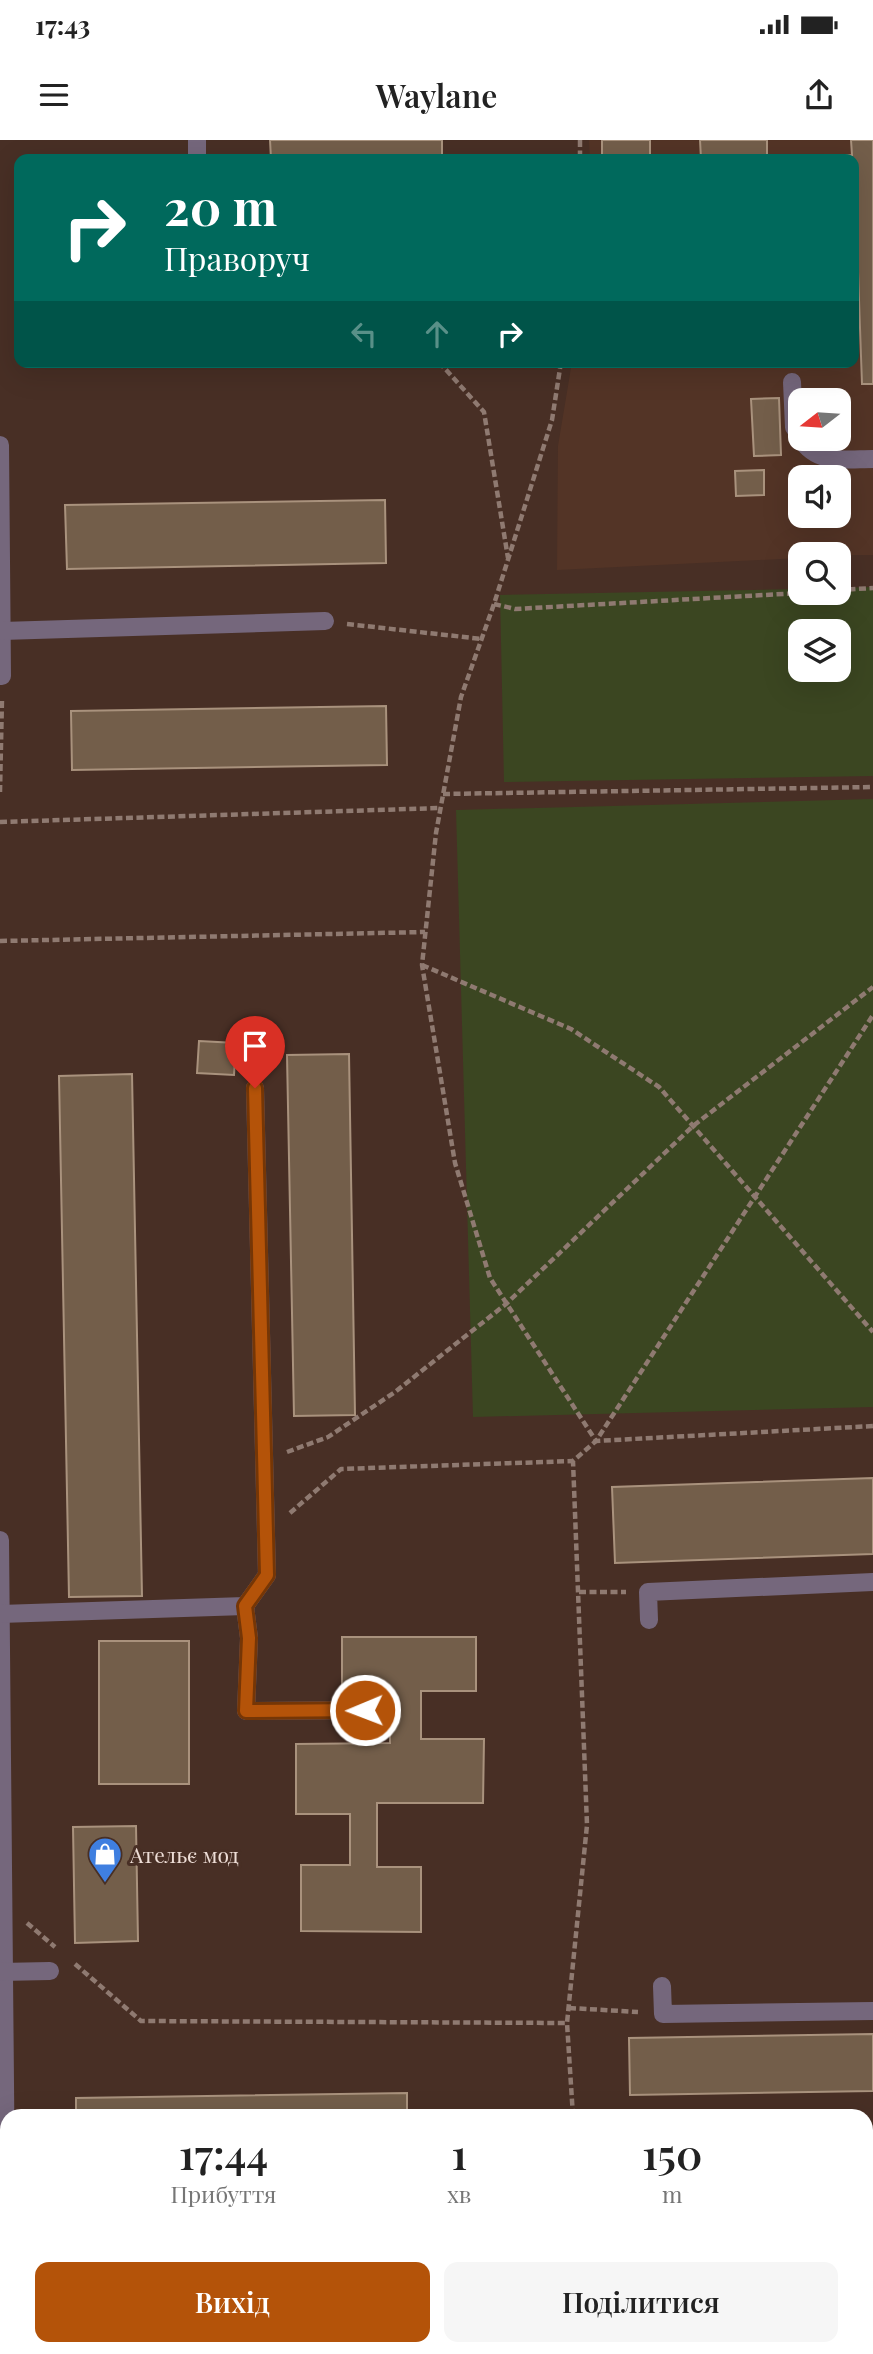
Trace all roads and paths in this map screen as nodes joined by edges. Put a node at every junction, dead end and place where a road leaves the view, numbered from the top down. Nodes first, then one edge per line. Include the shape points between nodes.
1 (444, 368) edge
2 (560, 368) edge
3 (792, 382) dead end
4 (792, 388) edge
5 (0, 445) edge
6 (812, 452) edge
7 (873, 459) edge
8 (0, 470) edge
9 (508, 559) junction
10 (873, 588) edge
11 (851, 589) edge
12 (788, 594) edge
13 (494, 604) junction
14 (325, 621) joint
15 (2, 631) junction
16 (482, 639) junction
17 (1, 676) edge
18 (873, 787) edge
19 (0, 792) edge
20 (443, 794) junction
21 (440, 808) junction
22 (0, 822) edge
23 (425, 932) junction
24 (0, 941) edge
25 (422, 965) junction
26 (873, 987) edge
27 (873, 1015) edge
28 (255, 1088) dead end
29 (694, 1126) junction
30 (754, 1195) junction
31 (506, 1304) junction
32 (873, 1332) edge
33 (873, 1426) edge
34 (596, 1441) junction
35 (264, 1460) junction
36 (573, 1461) junction
37 (267, 1533) junction
38 (0, 1539) edge
39 (873, 1582) edge
40 (578, 1592) junction
41 (648, 1592) junction
42 (245, 1606) junction
43 (0, 1614) edge
44 (649, 1620) dead end
45 (365, 1710) dead end
46 (4, 1902) junction
47 (56, 1948) dead end
48 (67, 1957) dead end
49 (50, 1971) dead end
50 (2, 1972) edge
51 (662, 1986) dead end
52 (569, 2008) junction
53 (873, 2011) edge
54 (663, 2014) junction
55 (567, 2023) junction
56 (5, 2109) edge
57 (573, 2109) edge

1 - 9 path via 484,412
2 - 9 path via 552,420
3 - 4 lane
5 - 8 lane
6 - 7 lane via 824,459
8 - 15 lane
9 - 13 path
10 - 11 path
12 - 13 path via 515,609
13 - 16 path
14 - 15 lane
14 - 16 path
15 - 17 lane
16 - 20 path via 461,697
17 - 19 path
18 - 20 path
20 - 21 path
21 - 22 path
21 - 23 path
23 - 24 path
23 - 25 path
25 - 29 path via 571,1029 659,1087
25 - 31 path via 454,1163 490,1278
26 - 29 path
27 - 30 path
28 - 35 lane
29 - 30 path
29 - 31 path
30 - 32 path
30 - 34 path
31 - 34 path
31 - 35 path via 395,1392 328,1437
33 - 34 path
34 - 36 path
35 - 37 lane
36 - 37 path via 341,1469
36 - 40 path
37 - 42 lane via 267,1575
38 - 43 lane
39 - 41 lane
40 - 41 path
40 - 52 path via 587,1825
41 - 44 lane
42 - 43 lane
42 - 45 lane via 249,1638 246,1711
43 - 46 lane
46 - 47 path
46 - 50 lane
48 - 55 path via 141,2021
49 - 50 lane
50 - 56 lane
51 - 54 lane
52 - 54 path
52 - 55 path
53 - 54 lane
55 - 57 path

